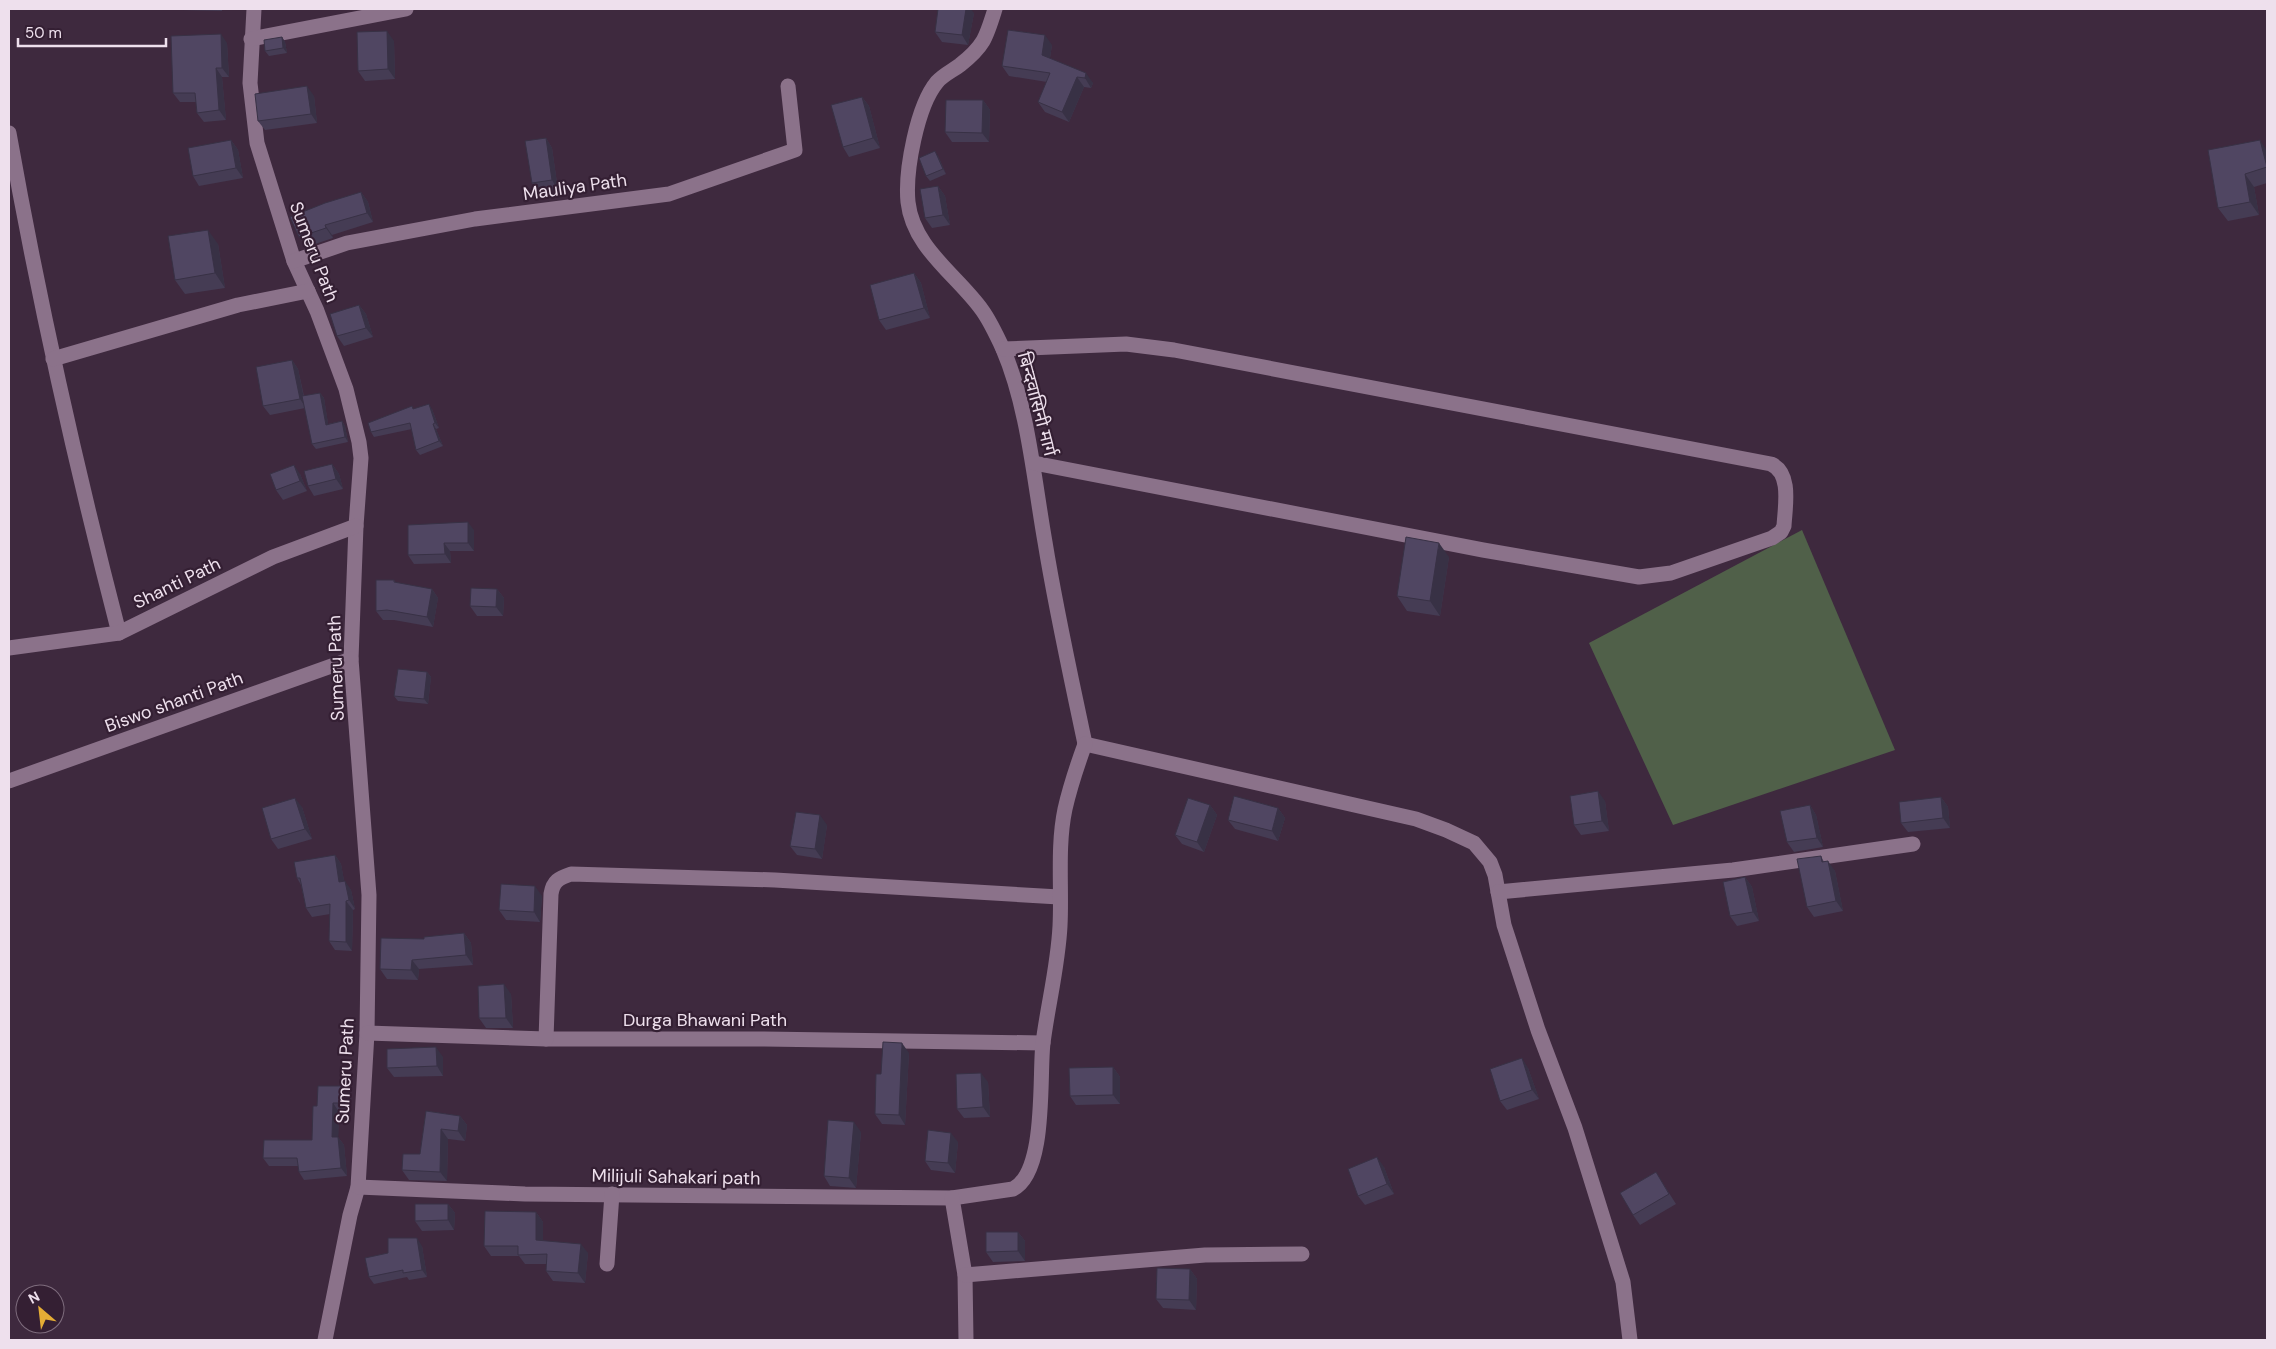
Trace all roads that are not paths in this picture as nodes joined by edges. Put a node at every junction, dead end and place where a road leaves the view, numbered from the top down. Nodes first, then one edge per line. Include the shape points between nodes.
1 (254, 9) edge
2 (406, 9) edge
3 (995, 9) edge
4 (251, 39) junction
5 (788, 86) dead end
6 (9, 133) edge
7 (294, 261) junction
8 (308, 291) junction
9 (1003, 350) junction
10 (53, 359) junction
11 (1034, 462) junction
12 (356, 526) junction
13 (119, 633) junction
14 (9, 648) edge
15 (351, 659) junction
16 (1085, 744) junction
17 (9, 781) edge
18 (1913, 844) dead end
19 (1498, 892) junction
20 (1059, 897) junction
21 (367, 1032) junction
22 (546, 1040) junction
23 (1043, 1043) junction
24 (358, 1187) junction
25 (612, 1194) junction
26 (952, 1198) junction
27 (1302, 1254) dead end
28 (607, 1264) dead end
29 (965, 1275) junction
30 (325, 1340) edge
31 (966, 1340) edge
32 (1630, 1340) edge

1 - 4 street, Sumeru Path
2 - 4 street
3 - 9 street, बिन्दवासिनी मार्ग via 986,38 978,50 939,80 926,96 913,148 908,201 913,222 925,246 983,311
4 - 7 street, Sumeru Path via 250,83 257,143
5 - 7 street, Mauliya Path via 795,150 669,194 465,221 347,243
6 - 10 street
7 - 8 street, Sumeru Path
8 - 10 street via 238,305
8 - 12 street, Sumeru Path via 346,389 359,442 361,476
9 - 11 street, बिन्दवासिनी मार्ग via 1020,398
9 - 11 street via 1082,344 1126,344 1174,350 1771,464 1778,467 1784,479 1784,526 1772,538 1671,573 1639,577 1483,550
10 - 13 street
11 - 16 street, बिन्दवासिनी मार्ग via 1049,567
12 - 13 street, Shanti Path via 273,557
12 - 15 street, Sumeru Path
13 - 14 street, Shanti Path
15 - 17 street, Biswo shanti Path
15 - 21 street, Sumeru Path via 369,895
16 - 19 street via 1416,819 1474,843 1483,852 1495,875
16 - 20 street, Milijuli Sahakari path via 1072,777 1065,810
18 - 19 street via 1733,870
19 - 32 street via 1504,925 1538,1030 1575,1128 1623,1282
20 - 22 street via 775,880 571,874 557,879 552,886
20 - 23 street, Milijuli Sahakari path via 1057,957
21 - 22 street, Durga Bhawani Path
21 - 24 street, Sumeru Path
22 - 23 street, Durga Bhawani Path via 764,1038
23 - 26 street, Milijuli Sahakari path via 1041,1110 1031,1166 1020,1185 1013,1189
24 - 25 street, Milijuli Sahakari path
24 - 30 street, Sumeru Path
25 - 26 street, Milijuli Sahakari path
25 - 28 street
26 - 29 street
27 - 29 street via 1205,1254
29 - 31 street

